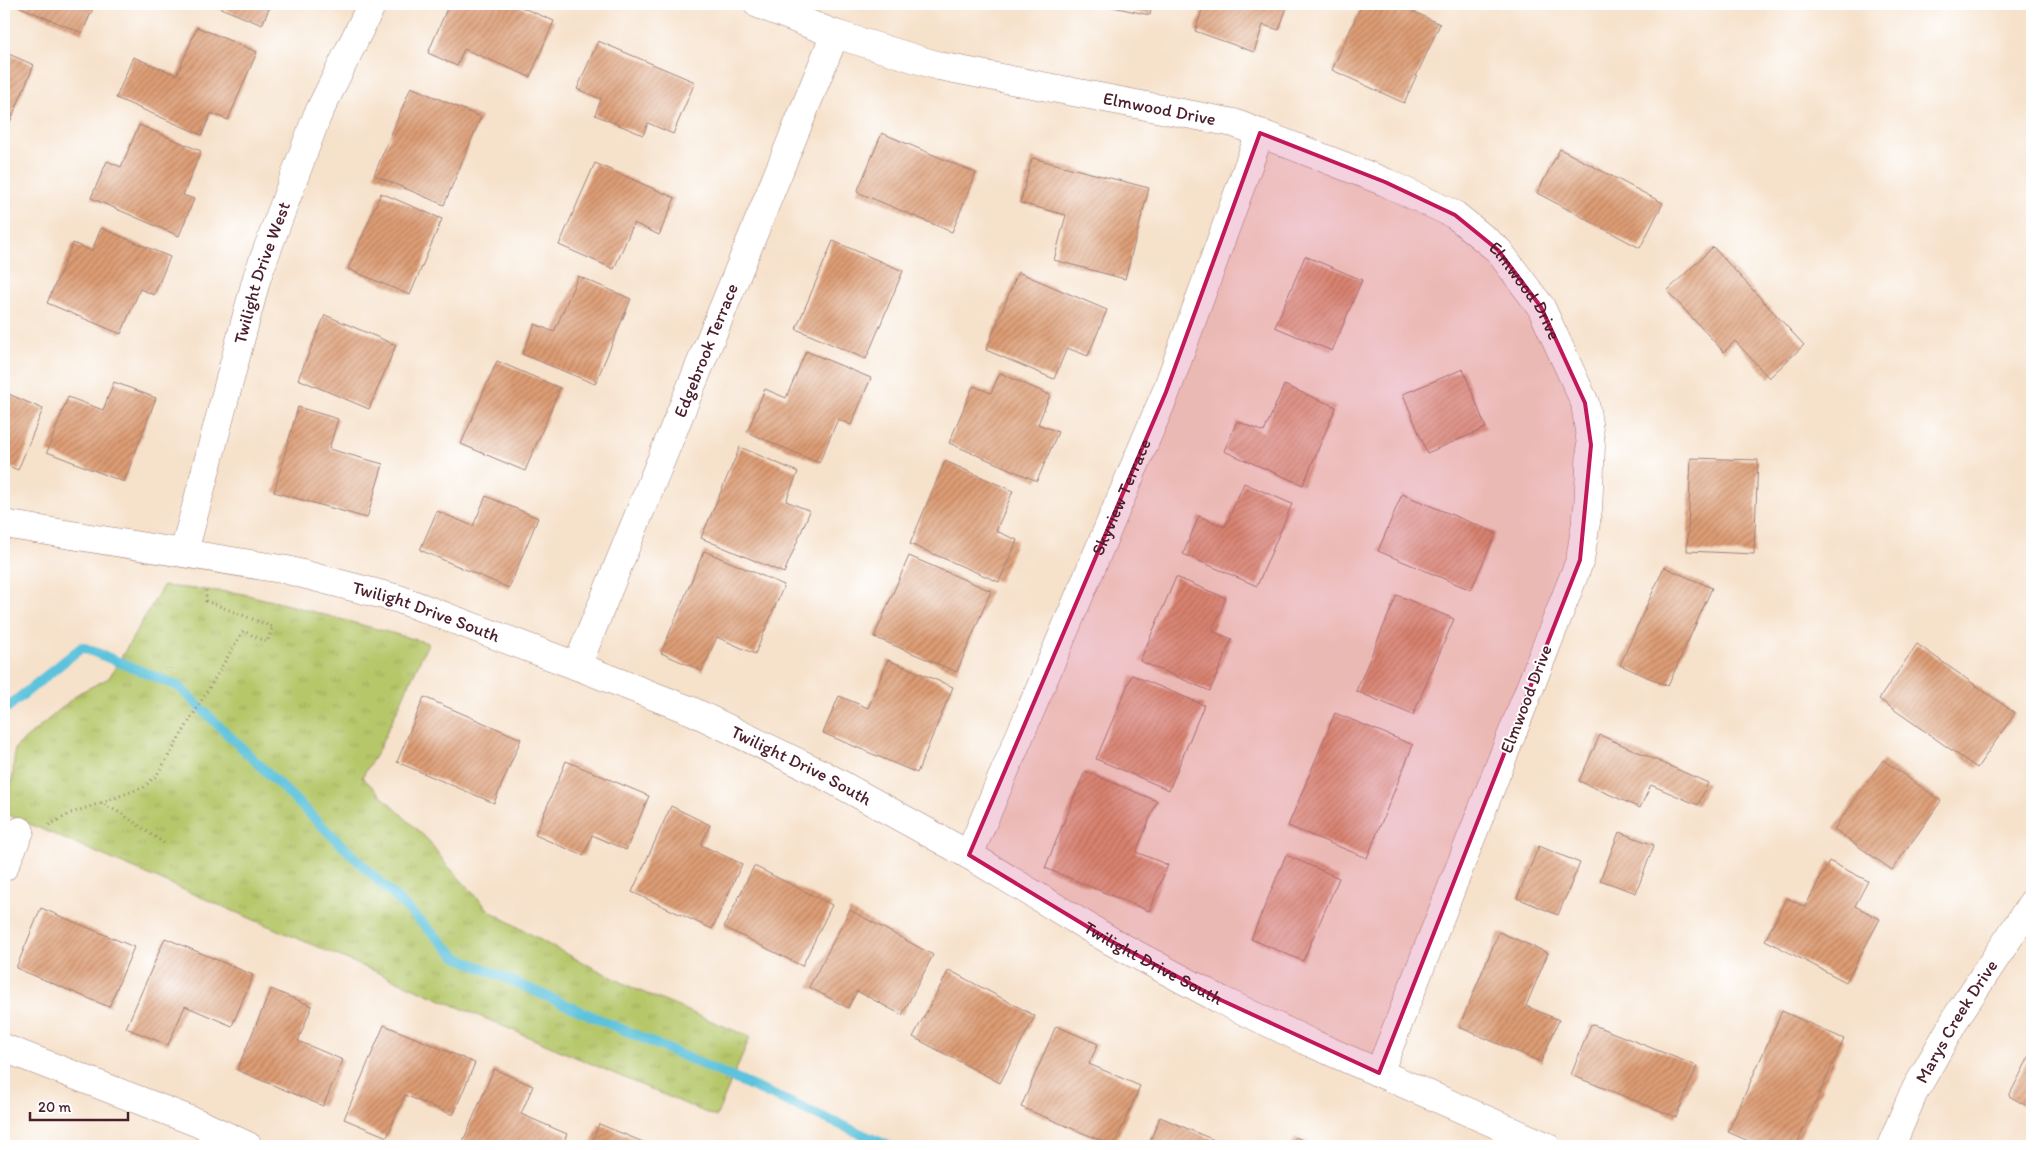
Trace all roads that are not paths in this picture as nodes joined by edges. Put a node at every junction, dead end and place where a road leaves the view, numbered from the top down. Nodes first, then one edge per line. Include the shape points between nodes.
1 (372, 4) edge
2 (758, 4) edge
3 (835, 34) junction
4 (1260, 133) junction
5 (4, 524) edge
6 (196, 554) junction
7 (577, 666) junction
8 (31, 830) road end
9 (969, 855) junction
10 (4, 867) edge
11 (2032, 903) edge
12 (4, 1048) edge
13 (1379, 1073) junction
14 (248, 1146) edge
15 (1546, 1146) edge
16 (1891, 1146) edge

1 - 6 street, Twilight Drive West via 317,116 257,277
2 - 3 street, Elmwood Drive
3 - 4 street, Elmwood Drive via 939,66 1234,123
3 - 7 street, Edgebrook Terrace
4 - 9 street, Skyview Terrace via 1166,392
4 - 13 street, Elmwood Drive via 1385,182 1455,215 1498,250 1542,306 1584,403 1591,445 1588,509 1580,560
5 - 6 street, Twilight Drive South
6 - 7 street, Twilight Drive South via 287,570 399,599
7 - 9 street, Twilight Drive South via 692,711 822,774
8 - 10 street
9 - 13 street, Twilight Drive South via 1111,941 1212,996
11 - 16 street, Marys Creek Drive via 1959,1013 1913,1094
12 - 14 street via 198,1123
13 - 15 street, Twilight Drive South

